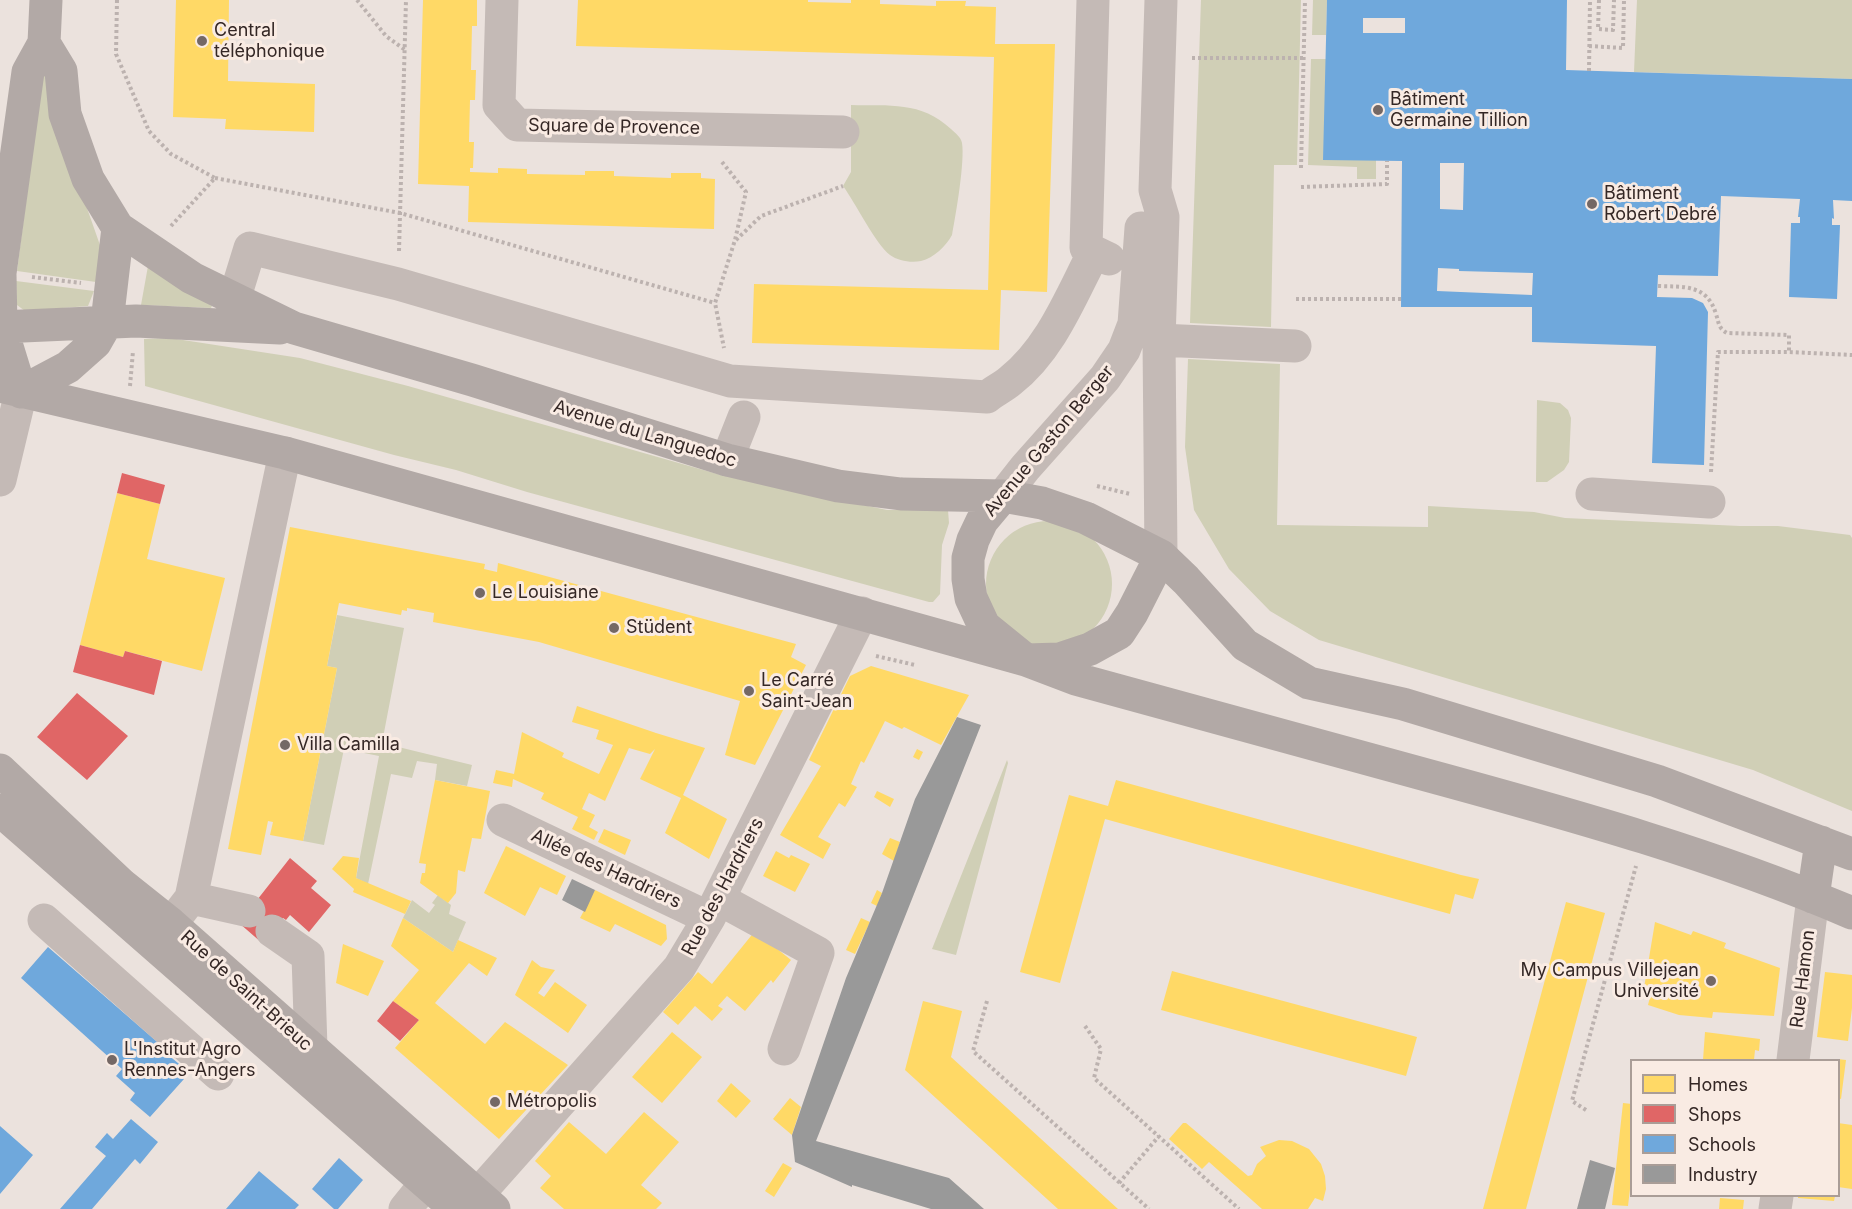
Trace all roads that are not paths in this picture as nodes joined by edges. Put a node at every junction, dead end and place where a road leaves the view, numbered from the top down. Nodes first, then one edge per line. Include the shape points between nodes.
1 (46, 0) edge
2 (502, 0) edge
3 (1093, 0) edge
4 (1161, 0) edge
5 (44, 43) junction
6 (843, 132) dead end
7 (118, 228) junction
8 (1094, 252) junction
9 (1150, 269) junction
10 (8, 275) edge
11 (234, 300) junction
12 (122, 321) junction
13 (1, 327) edge
14 (294, 328) junction
15 (1159, 340) junction
16 (1295, 346) dead end
17 (10, 388) edge
18 (744, 417) dead end
19 (285, 453) junction
20 (727, 460) junction
21 (0, 480) edge
22 (1592, 494) dead end
23 (1003, 496) junction
24 (1709, 502) road end
25 (1161, 556) junction
26 (862, 614) junction
27 (1026, 660) junction
28 (0, 770) edge
29 (503, 820) dead end
30 (5, 824) edge
31 (1821, 842) junction
32 (1852, 854) edge
33 (1813, 897) junction
34 (191, 898) junction
35 (714, 908) junction
36 (1852, 913) edge
37 (44, 920) dead end
38 (171, 924) junction
39 (311, 1048) junction
40 (784, 1049) dead end
41 (1793, 1059) edge
42 (218, 1074) dead end
43 (426, 1183) junction
44 (473, 1205) edge
45 (405, 1209) edge

1 - 5 main road
2 - 6 street, Square de Provence via 499,105 517,125
3 - 8 street via 1086,248
4 - 9 street, Avenue Gaston Berger via 1155,190 1142,217
5 - 7 main road via 61,71 66,114 88,179
5 - 10 main road via 28,72
7 - 11 main road, Avenue du Languedoc via 192,278
7 - 12 main road via 112,287
8 - 9 street via 1125,267
8 - 11 street via 1057,324 1035,357 987,397 730,381 398,284 250,248
9 - 15 street, Avenue Gaston Berger
9 - 23 street, Avenue Gaston Berger via 1124,350 1105,378
10 - 13 main road
11 - 14 main road, Avenue du Languedoc
12 - 13 main road, Avenue du Languedoc
12 - 14 main road, Avenue du Languedoc
12 - 17 main road via 68,367
13 - 17 main road
14 - 20 main road, Avenue du Languedoc
15 - 16 street
15 - 25 street, Avenue Gaston Berger
17 - 19 main road
17 - 21 street
18 - 20 street
19 - 26 main road
19 - 34 street
20 - 23 main road, Avenue du Languedoc via 838,486 901,494
22 - 24 street
23 - 25 main road via 1042,503 1086,518
23 - 27 main road, Avenue Gaston Berger via 982,521 973,540 969,558 970,598 984,626
25 - 27 main road, Avenue Gaston Berger via 1119,633 1060,659
25 - 31 main road via 1245,645 1309,683 1403,704 1657,781
26 - 27 main road
26 - 35 street, Rue des Hardriers
27 - 33 main road via 1076,679 1644,836
28 - 38 main road, Rue de Saint-Brieuc via 122,885
29 - 35 street, Allée des Hardriers
30 - 43 main road, Rue de Saint-Brieuc
31 - 32 main road
31 - 33 main road
33 - 36 main road
33 - 41 street, Rue Hamon
34 - 38 street
34 - 39 street via 260,921 308,956
35 - 40 street, Allée des Hardriers via 818,953
35 - 44 street, Rue des Hardriers via 679,968
37 - 42 street
38 - 39 main road, Rue de Saint-Brieuc
39 - 44 main road, Rue de Saint-Brieuc
43 - 44 main road, Rue de Saint-Brieuc
43 - 45 street

